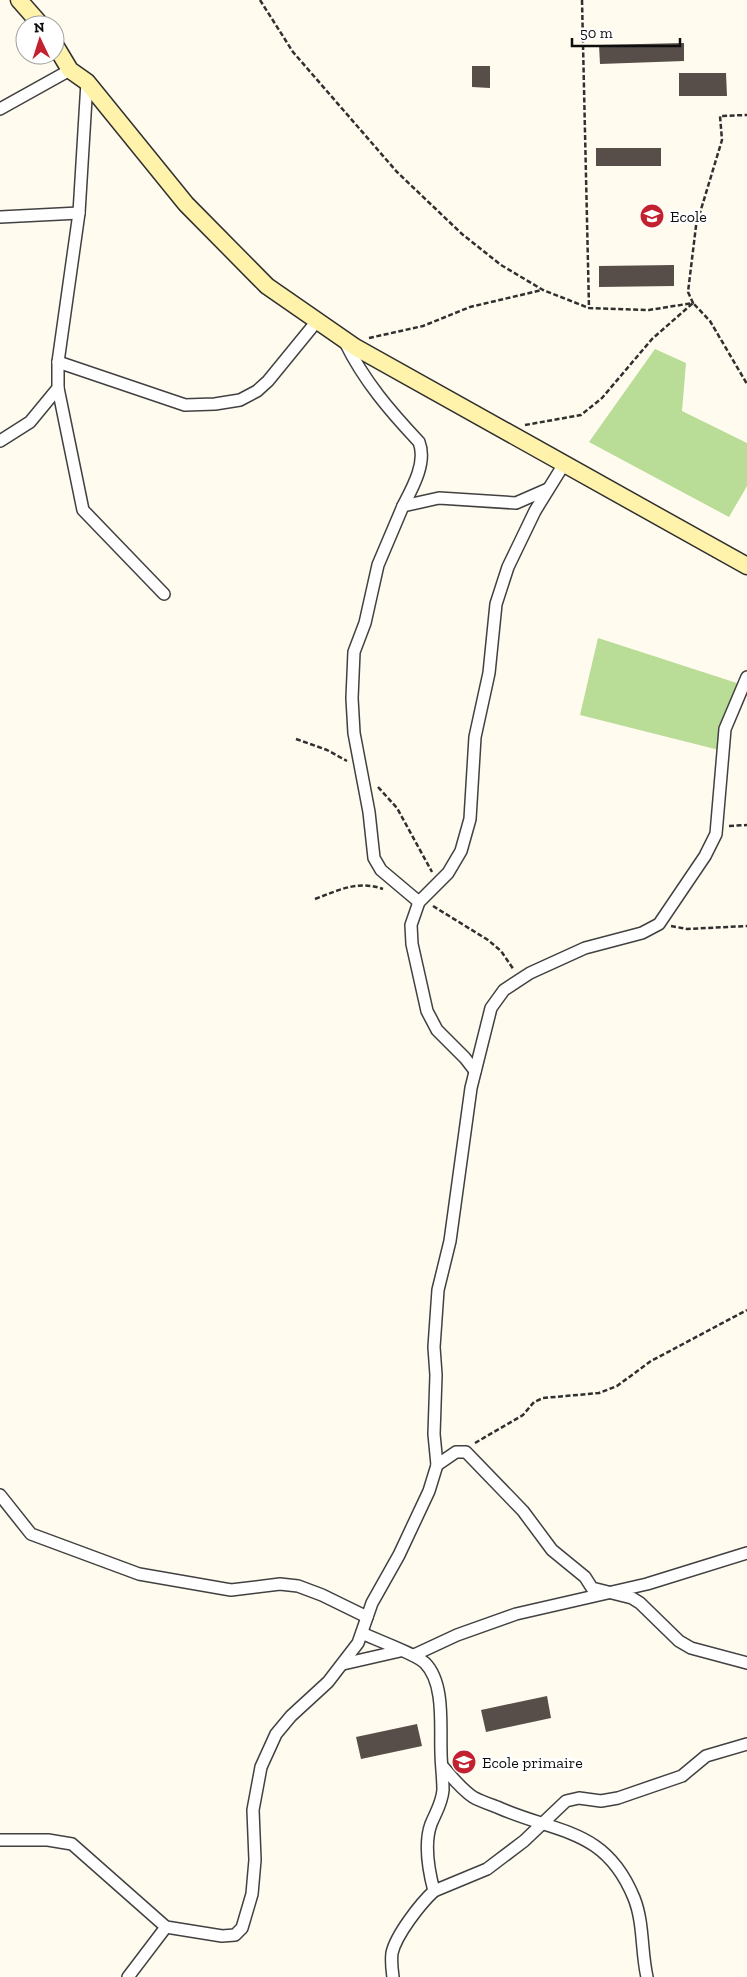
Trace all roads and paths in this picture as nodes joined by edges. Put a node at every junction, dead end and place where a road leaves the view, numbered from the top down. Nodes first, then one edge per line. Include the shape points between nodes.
1 (19, 0) edge
2 (260, 0) edge
3 (582, 0) edge
4 (32, 15) edge
5 (65, 62) edge
6 (70, 70) junction
7 (87, 82) junction
8 (0, 109) edge
9 (747, 115) edge
10 (79, 213) junction
11 (0, 217) edge
12 (543, 290) junction
13 (693, 303) junction
14 (590, 308) junction
15 (317, 321) junction
16 (344, 339) junction
17 (58, 362) junction
18 (747, 384) edge
19 (58, 388) junction
20 (502, 429) junction
21 (0, 441) edge
22 (564, 464) junction
23 (548, 489) junction
24 (403, 506) junction
25 (747, 566) edge
26 (164, 594) dead end
27 (746, 682) edge
28 (747, 825) edge
29 (717, 827) junction
30 (419, 902) junction
31 (659, 924) junction
32 (747, 926) edge
33 (475, 1072) junction
34 (747, 1310) edge
35 (462, 1450) junction
36 (437, 1465) junction
37 (0, 1495) edge
38 (747, 1553) edge
39 (613, 1592) junction
40 (367, 1617) junction
41 (362, 1633) junction
42 (400, 1651) junction
43 (414, 1655) junction
44 (747, 1663) edge
45 (343, 1664) junction
46 (747, 1744) edge
47 (443, 1767) junction
48 (543, 1824) junction
49 (0, 1840) edge
50 (434, 1891) junction
51 (166, 1927) junction
52 (128, 1977) edge
53 (394, 1977) edge
54 (647, 1977) edge

1 - 4 street
2 - 12 path via 293,52 397,172 462,234 501,265
3 - 14 path
5 - 6 street
6 - 7 street
6 - 8 street
7 - 10 street
7 - 15 street via 186,204 267,286
9 - 13 path via 720,116 722,140 696,226 688,292
10 - 11 street
10 - 17 street
12 - 14 path
12 - 16 path via 470,308 423,326 372,338
13 - 14 path via 649,310
13 - 18 path via 710,321
13 - 20 path via 652,340 602,398 581,415
15 - 16 street
15 - 17 street via 257,391 240,400 223,403 186,405
16 - 20 street
16 - 24 street via 358,369 375,393 422,449 417,476
17 - 19 street
19 - 21 street via 30,422
19 - 26 street via 84,510
20 - 22 street
22 - 23 street
22 - 25 street
23 - 24 street via 516,503 439,498
23 - 30 street via 508,567 496,604 489,674 475,737 470,819 461,852 448,873
24 - 30 street via 378,565 365,623 354,652 352,698 354,733 374,858 381,870
27 - 29 street via 725,729
28 - 29 path
29 - 31 street via 705,856
30 - 33 street via 411,925 412,944 428,1011 437,1030
31 - 32 path via 686,929
31 - 33 street via 642,933 585,948 530,973 504,990 491,1008
33 - 36 street via 450,1241 438,1290 434,1347
34 - 35 path via 651,1362 617,1386 599,1393 543,1398 534,1402 523,1415
35 - 36 street
35 - 39 street via 523,1511 552,1550 585,1577 592,1588
36 - 40 street via 429,1491
37 - 40 street via 31,1534 139,1574 231,1590 280,1584 298,1586
38 - 39 street
39 - 43 street via 516,1614 457,1635
39 - 44 street via 640,1602 679,1641 691,1648
40 - 41 street
41 - 42 street
41 - 45 street
42 - 43 street
42 - 45 street
43 - 47 street via 426,1663 438,1696
45 - 51 street via 276,1734 261,1767 253,1810 255,1860 252,1894 242,1928 235,1935 222,1936
46 - 48 street via 706,1756 682,1776 618,1798 566,1801
47 - 48 street via 473,1797
47 - 50 street via 443,1797 429,1837
48 - 50 street via 487,1869
48 - 54 street via 574,1832 614,1864 637,1909
49 - 51 street via 48,1840 72,1844
50 - 53 street via 421,1905 395,1946 392,1959
51 - 52 street

